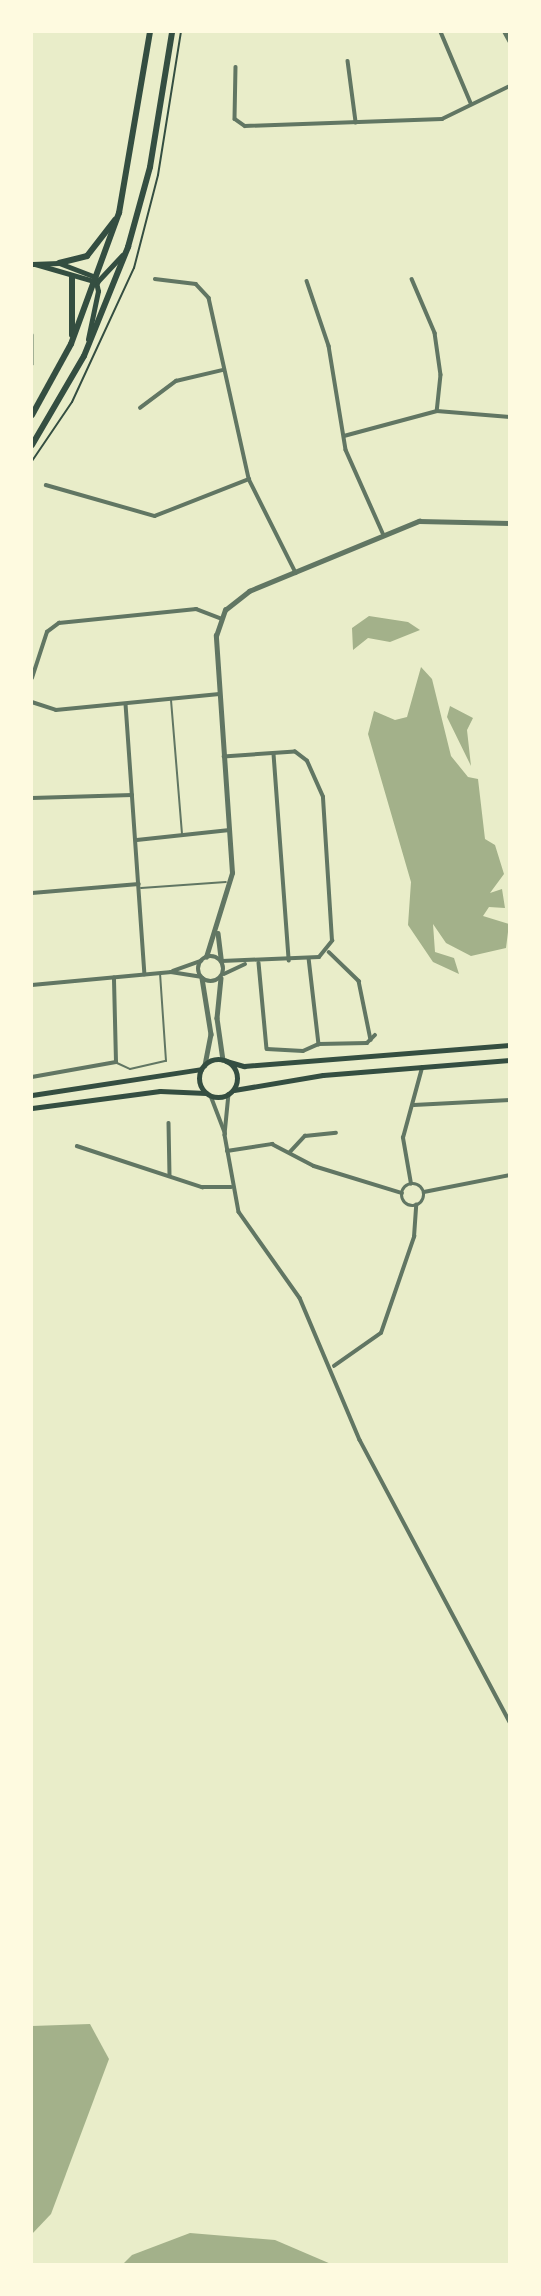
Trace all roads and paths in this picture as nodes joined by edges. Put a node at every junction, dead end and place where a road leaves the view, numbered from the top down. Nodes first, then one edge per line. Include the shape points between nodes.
1 (150, 32) edge
2 (172, 32) edge
3 (441, 32) edge
4 (505, 32) edge
5 (509, 41) edge
6 (348, 61) dead end
7 (236, 67) dead end
8 (509, 86) edge
9 (471, 103) junction
10 (356, 122) junction
11 (119, 214) junction
12 (128, 247) junction
13 (59, 263) junction
14 (32, 264) edge
15 (72, 277) junction
16 (155, 279) dead end
17 (412, 279) dead end
18 (307, 281) dead end
19 (97, 282) junction
20 (32, 335) edge
21 (71, 344) junction
22 (84, 356) junction
23 (32, 363) edge
24 (223, 370) junction
25 (140, 408) dead end
26 (437, 411) junction
27 (32, 415) edge
28 (509, 417) edge
29 (344, 436) junction
30 (32, 445) edge
31 (249, 479) junction
32 (46, 485) dead end
33 (509, 523) edge
34 (383, 533) junction
35 (296, 573) junction
36 (220, 618) junction
37 (32, 678) edge
38 (220, 694) junction
39 (171, 698) junction
40 (32, 702) edge
41 (126, 704) junction
42 (274, 754) junction
43 (225, 757) junction
44 (132, 795) junction
45 (32, 798) edge
46 (230, 830) junction
47 (182, 835) junction
48 (137, 840) junction
49 (231, 883) junction
50 (140, 886) junction
51 (32, 892) edge
52 (218, 932) junction
53 (328, 952) junction
54 (309, 958) junction
55 (203, 959) junction
56 (289, 960) junction
57 (222, 961) junction
58 (259, 963) junction
59 (247, 964) junction
60 (171, 972) junction
61 (160, 973) junction
62 (145, 974) junction
63 (222, 976) junction
64 (114, 978) junction
65 (202, 978) junction
66 (32, 985) edge
67 (375, 1035) dead end
68 (370, 1040) junction
69 (319, 1044) junction
70 (509, 1045) edge
71 (225, 1060) junction
72 (509, 1060) edge
73 (116, 1062) junction
74 (422, 1066) junction
75 (203, 1067) junction
76 (32, 1077) edge
77 (232, 1092) junction
78 (209, 1094) junction
79 (32, 1095) edge
80 (509, 1100) edge
81 (414, 1105) junction
82 (32, 1108) edge
83 (169, 1123) dead end
84 (336, 1133) dead end
85 (225, 1135) junction
86 (77, 1146) dead end
87 (227, 1151) junction
88 (290, 1152) junction
89 (509, 1175) edge
90 (170, 1176) junction
91 (411, 1184) junction
92 (231, 1187) junction
93 (424, 1192) junction
94 (402, 1194) junction
95 (416, 1205) junction
96 (334, 1366) junction
97 (509, 1722) edge

1 - 11 highway
2 - 12 highway via 152,154
3 - 9 street
4 - 5 street
6 - 10 street
7 - 10 street via 235,119 244,126
8 - 9 street
9 - 10 street via 442,119
11 - 13 highway via 87,256
11 - 19 highway
12 - 19 main road
12 - 22 highway
13 - 14 main road
13 - 19 main road
14 - 15 main road
15 - 19 main road
15 - 21 highway
16 - 24 street via 205,289
17 - 26 street via 435,332 441,375
18 - 29 street via 329,346
19 - 21 highway
19 - 22 main road
20 - 23 street
21 - 27 highway
22 - 30 highway
24 - 25 street via 176,382
24 - 31 street
26 - 28 street
26 - 29 street
29 - 34 street
31 - 32 street via 155,516
31 - 35 street
33 - 34 street via 419,521
34 - 35 street
35 - 36 street via 239,596
36 - 37 street via 196,609 59,622 47,632
36 - 38 street
38 - 39 street
38 - 43 street
39 - 41 street
39 - 47 lane
40 - 41 street via 56,710
41 - 44 street
42 - 43 street
42 - 53 street via 304,756 323,797
42 - 56 street
43 - 46 street
44 - 45 street
44 - 48 street
46 - 47 street
46 - 49 street
47 - 48 street
48 - 50 street
49 - 50 lane
49 - 52 street
50 - 51 street
50 - 62 street
52 - 55 street
52 - 57 street
53 - 54 street
53 - 68 street via 357,977
54 - 56 street
54 - 69 street
55 - 57 street
55 - 60 street
55 - 65 street
56 - 58 street
57 - 59 street
57 - 63 street
58 - 59 street
58 - 69 street via 267,1049 303,1051
59 - 63 street
60 - 61 street
60 - 65 street
61 - 62 street
61 - 73 lane via 166,1061 130,1069
62 - 64 street
63 - 65 street
63 - 71 street via 217,1018
64 - 66 street
64 - 73 street
65 - 75 street via 211,1034
67 - 68 street
68 - 69 street
70 - 71 main road via 244,1066
71 - 75 main road
71 - 77 main road via 236,1070
72 - 74 main road
73 - 76 street
74 - 77 main road
74 - 81 street
75 - 78 main road
75 - 79 main road
77 - 78 main road
77 - 85 street
78 - 82 main road via 160,1091
78 - 85 street
80 - 81 street
81 - 91 street via 403,1138
83 - 90 street
84 - 88 street via 305,1136
85 - 87 street
86 - 90 street
87 - 88 street via 272,1144
87 - 92 street
88 - 94 street via 314,1166
89 - 93 street
90 - 92 street
91 - 93 street
91 - 94 street
92 - 96 street via 239,1212 300,1298
93 - 95 street
94 - 95 street
95 - 96 street via 414,1237 381,1333
96 - 97 street via 360,1440

